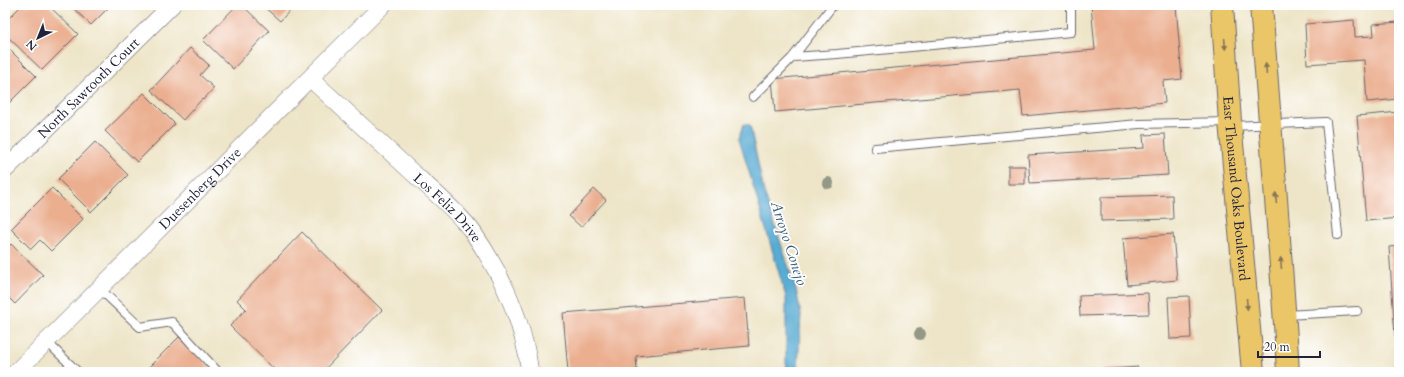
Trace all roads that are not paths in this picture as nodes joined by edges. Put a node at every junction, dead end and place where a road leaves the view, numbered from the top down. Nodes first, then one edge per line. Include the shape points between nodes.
1 (172, 5) edge
2 (384, 5) edge
3 (833, 5) edge
4 (1071, 5) edge
5 (1222, 5) edge
6 (1261, 5) edge
7 (793, 57) junction
8 (311, 79) junction
9 (753, 97) dead end
10 (1231, 124) junction
11 (1270, 124) junction
12 (875, 148) dead end
13 (5, 170) edge
14 (1338, 236) dead end
15 (100, 289) junction
16 (1357, 311) dead end
17 (1285, 315) junction
18 (47, 342) junction
19 (16, 372) edge
20 (78, 372) edge
21 (218, 372) edge
22 (530, 372) edge
23 (1253, 372) edge
24 (1288, 372) edge

1 - 13 street, North Sawtooth Court
2 - 8 street, Duesenberg Drive
3 - 7 lane
4 - 7 lane via 1071,32
5 -> 10 main road, East Thousand Oaks Boulevard
11 -> 6 main road
7 - 9 lane
8 - 15 street, Duesenberg Drive
8 - 22 street, Los Feliz Drive via 471,229 510,296 521,325
10 - 11 lane
10 - 12 lane via 1139,124
10 -> 23 main road, East Thousand Oaks Boulevard
11 - 14 lane via 1326,122
17 -> 11 main road
15 - 18 street, Duesenberg Drive
15 - 21 lane via 140,327 172,322
16 - 17 lane
17 - 24 main road
18 - 19 street, Duesenberg Drive
18 - 20 lane

